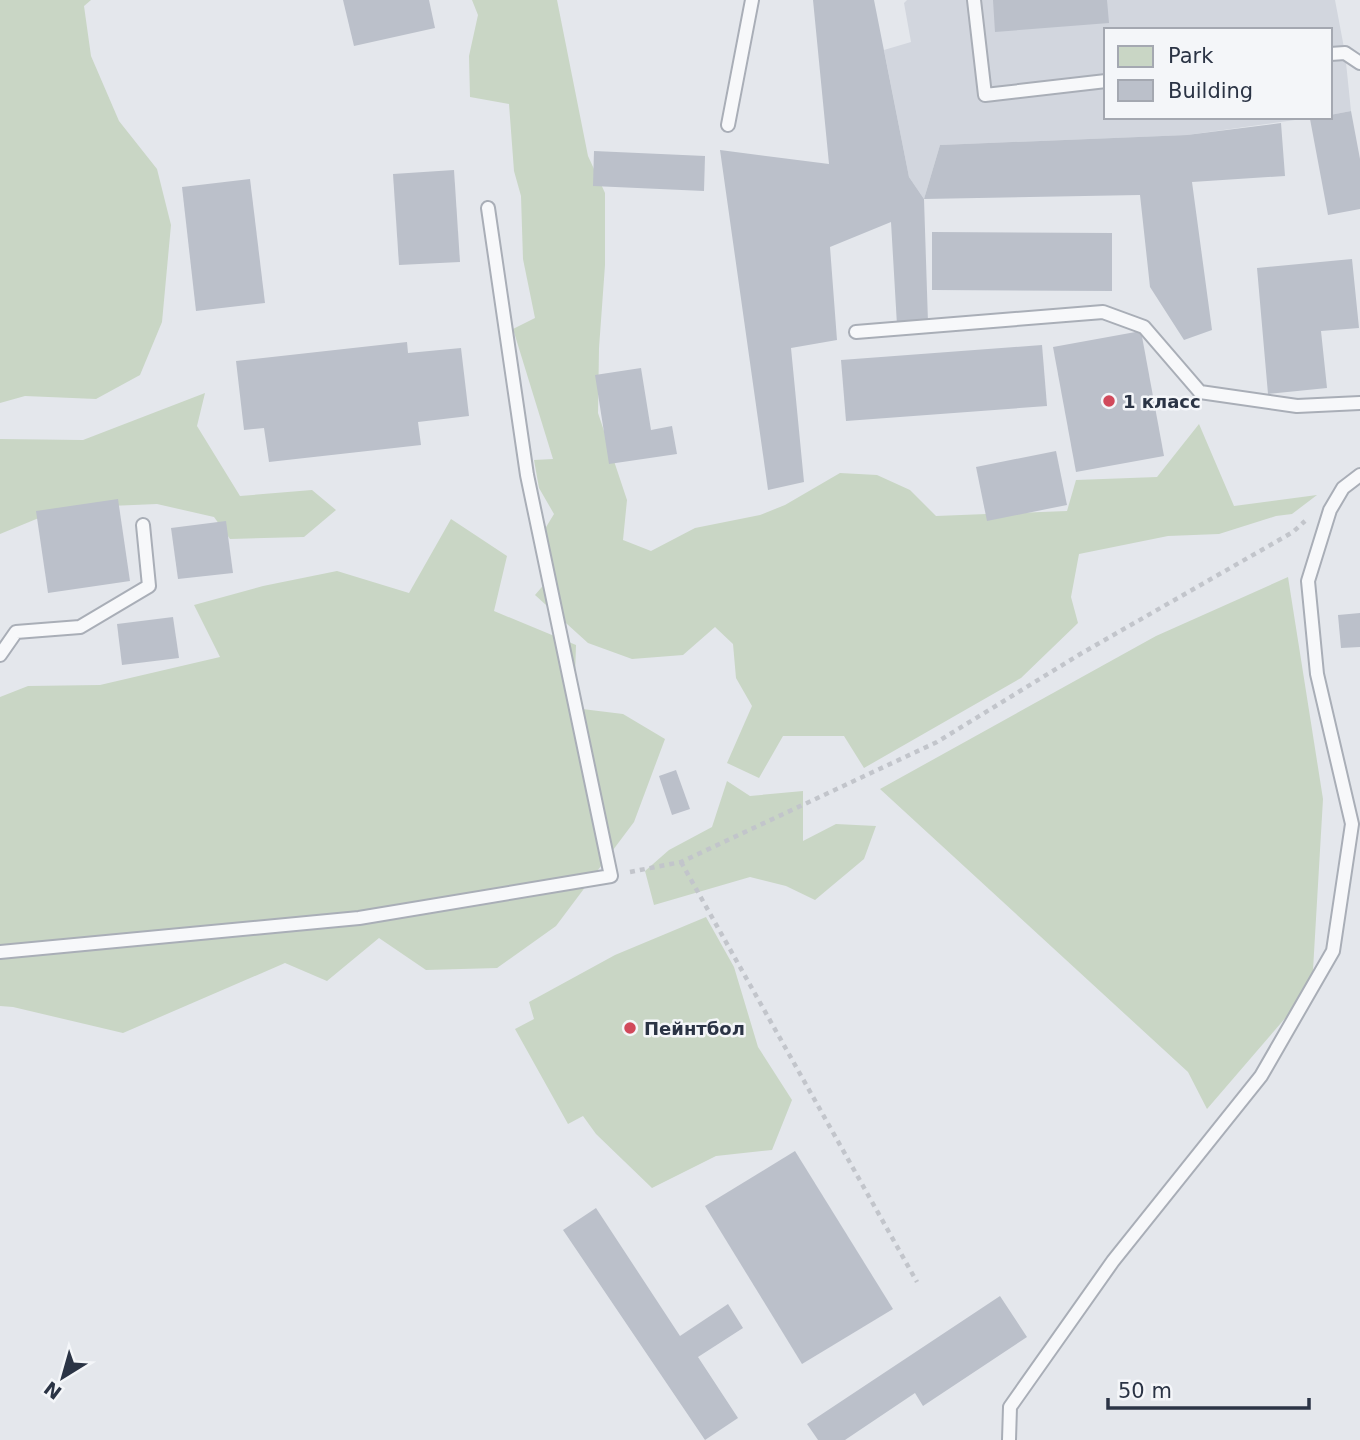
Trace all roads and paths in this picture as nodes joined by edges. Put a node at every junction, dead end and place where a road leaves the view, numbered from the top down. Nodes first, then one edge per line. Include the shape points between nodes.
1 (752, 0) edge
2 (974, 0) edge
3 (1332, 54) edge
4 (1360, 63) edge
5 (1104, 81) edge
6 (728, 125) dead end
7 (488, 208) dead end
8 (856, 332) dead end
9 (1360, 403) edge
10 (1360, 475) edge
11 (1313, 514) dead end
12 (143, 525) dead end
13 (0, 655) edge
14 (681, 862) junction
15 (611, 876) junction
16 (0, 952) edge
17 (918, 1282) dead end
18 (1009, 1440) edge

1 - 6 lane
2 - 5 lane via 985,95
3 - 4 lane via 1345,53
7 - 15 lane via 527,475
8 - 9 lane via 1103,312 1144,327 1200,392 1297,406
10 - 18 lane via 1343,488 1330,510 1308,581 1317,674 1352,824 1333,951 1261,1076 1113,1261 1010,1407
11 - 14 path via 1293,532 937,742
12 - 13 lane via 149,586 80,627 16,632
14 - 15 path
14 - 17 path
15 - 16 lane via 359,918

